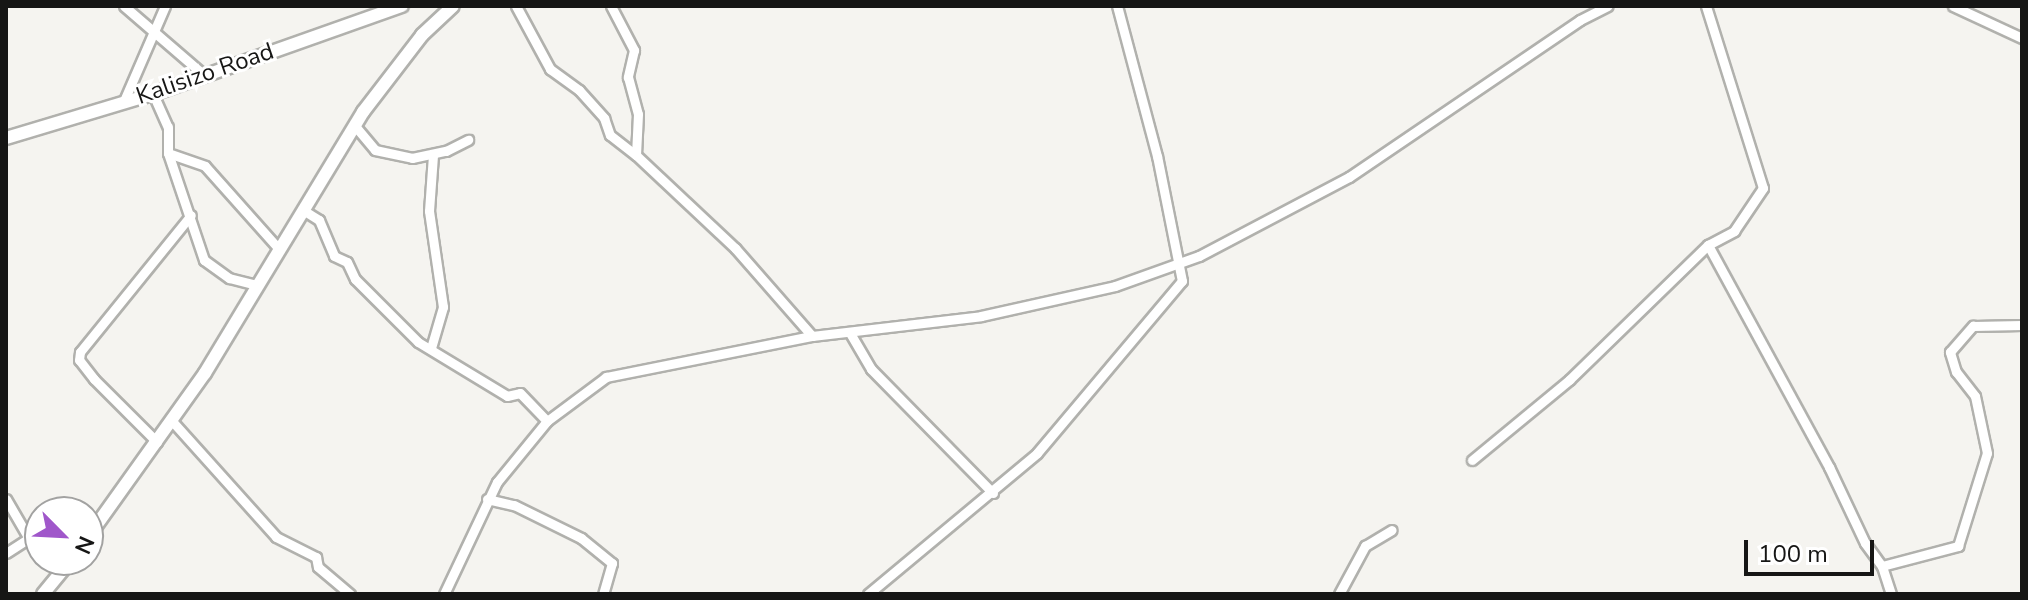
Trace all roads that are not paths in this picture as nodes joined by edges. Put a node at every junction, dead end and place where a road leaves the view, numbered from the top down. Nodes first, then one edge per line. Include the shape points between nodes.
1 (124, 6) edge
2 (165, 6) edge
3 (402, 6) edge
4 (453, 6) edge
5 (516, 6) edge
6 (611, 6) edge
7 (1117, 6) edge
8 (1608, 6) edge
9 (1706, 6) edge
10 (1953, 6) edge
11 (154, 35) junction
12 (2022, 38) edge
13 (204, 75) junction
14 (153, 94) junction
15 (123, 103) junction
16 (355, 126) junction
17 (6, 138) edge
18 (468, 140) dead end
19 (168, 153) junction
20 (433, 155) junction
21 (636, 155) junction
22 (303, 210) junction
23 (191, 215) junction
24 (1708, 245) junction
25 (279, 249) junction
26 (1181, 262) junction
27 (257, 285) junction
28 (2022, 325) edge
29 (850, 333) junction
30 (812, 336) junction
31 (431, 348) junction
32 (172, 421) junction
33 (547, 421) junction
34 (157, 442) junction
35 (1472, 460) dead end
36 (993, 493) junction
37 (6, 499) edge
38 (487, 499) junction
39 (104, 512) edge
40 (24, 530) edge
41 (1392, 530) dead end
42 (24, 540) edge
43 (6, 553) edge
44 (1882, 566) junction
45 (58, 576) edge
46 (43, 594) edge
47 (350, 594) edge
48 (444, 594) edge
49 (603, 594) edge
50 (868, 594) edge
51 (1339, 594) edge
52 (1891, 594) edge

1 - 11 street
2 - 11 street
3 - 13 street, Kalisizo Road
4 - 16 street via 422,35
5 - 21 street via 550,69 579,90 604,118 610,135
6 - 21 street via 634,50 628,77 638,114
7 - 26 street
8 - 26 street via 1349,177
9 - 24 street via 1763,188 1734,231
10 - 12 street
11 - 13 street
11 - 15 street
13 - 14 street, Kalisizo Road
14 - 15 street, Kalisizo Road
14 - 19 street via 168,127
15 - 17 street, Kalisizo Road
16 - 20 street via 375,150 412,158
16 - 22 street
18 - 20 street
19 - 23 street
19 - 25 street via 205,166
20 - 31 street via 429,211 443,307
21 - 30 street via 735,248
22 - 25 street
22 - 31 street via 319,220 334,256 347,262 355,279 418,342
23 - 27 street via 204,260 233,280
23 - 34 street via 80,352 79,360 94,379
24 - 35 street via 1569,380
24 - 44 street
25 - 27 street
26 - 29 street via 1115,286 981,316
26 - 36 street via 1182,281 1132,335 1073,415
27 - 32 street
28 - 44 street via 1973,326 1950,352 1956,372 1975,396 1987,453 1958,546
29 - 30 street
29 - 36 street via 871,369
30 - 33 street via 606,377
31 - 33 street via 507,396 520,393
32 - 34 street
32 - 47 street via 276,537 316,557 318,567
33 - 38 street
34 - 39 street
36 - 50 street
37 - 40 street
38 - 48 street
38 - 49 street via 514,505 581,538 612,563
41 - 51 street via 1365,546
42 - 43 street
44 - 52 street
45 - 46 street

